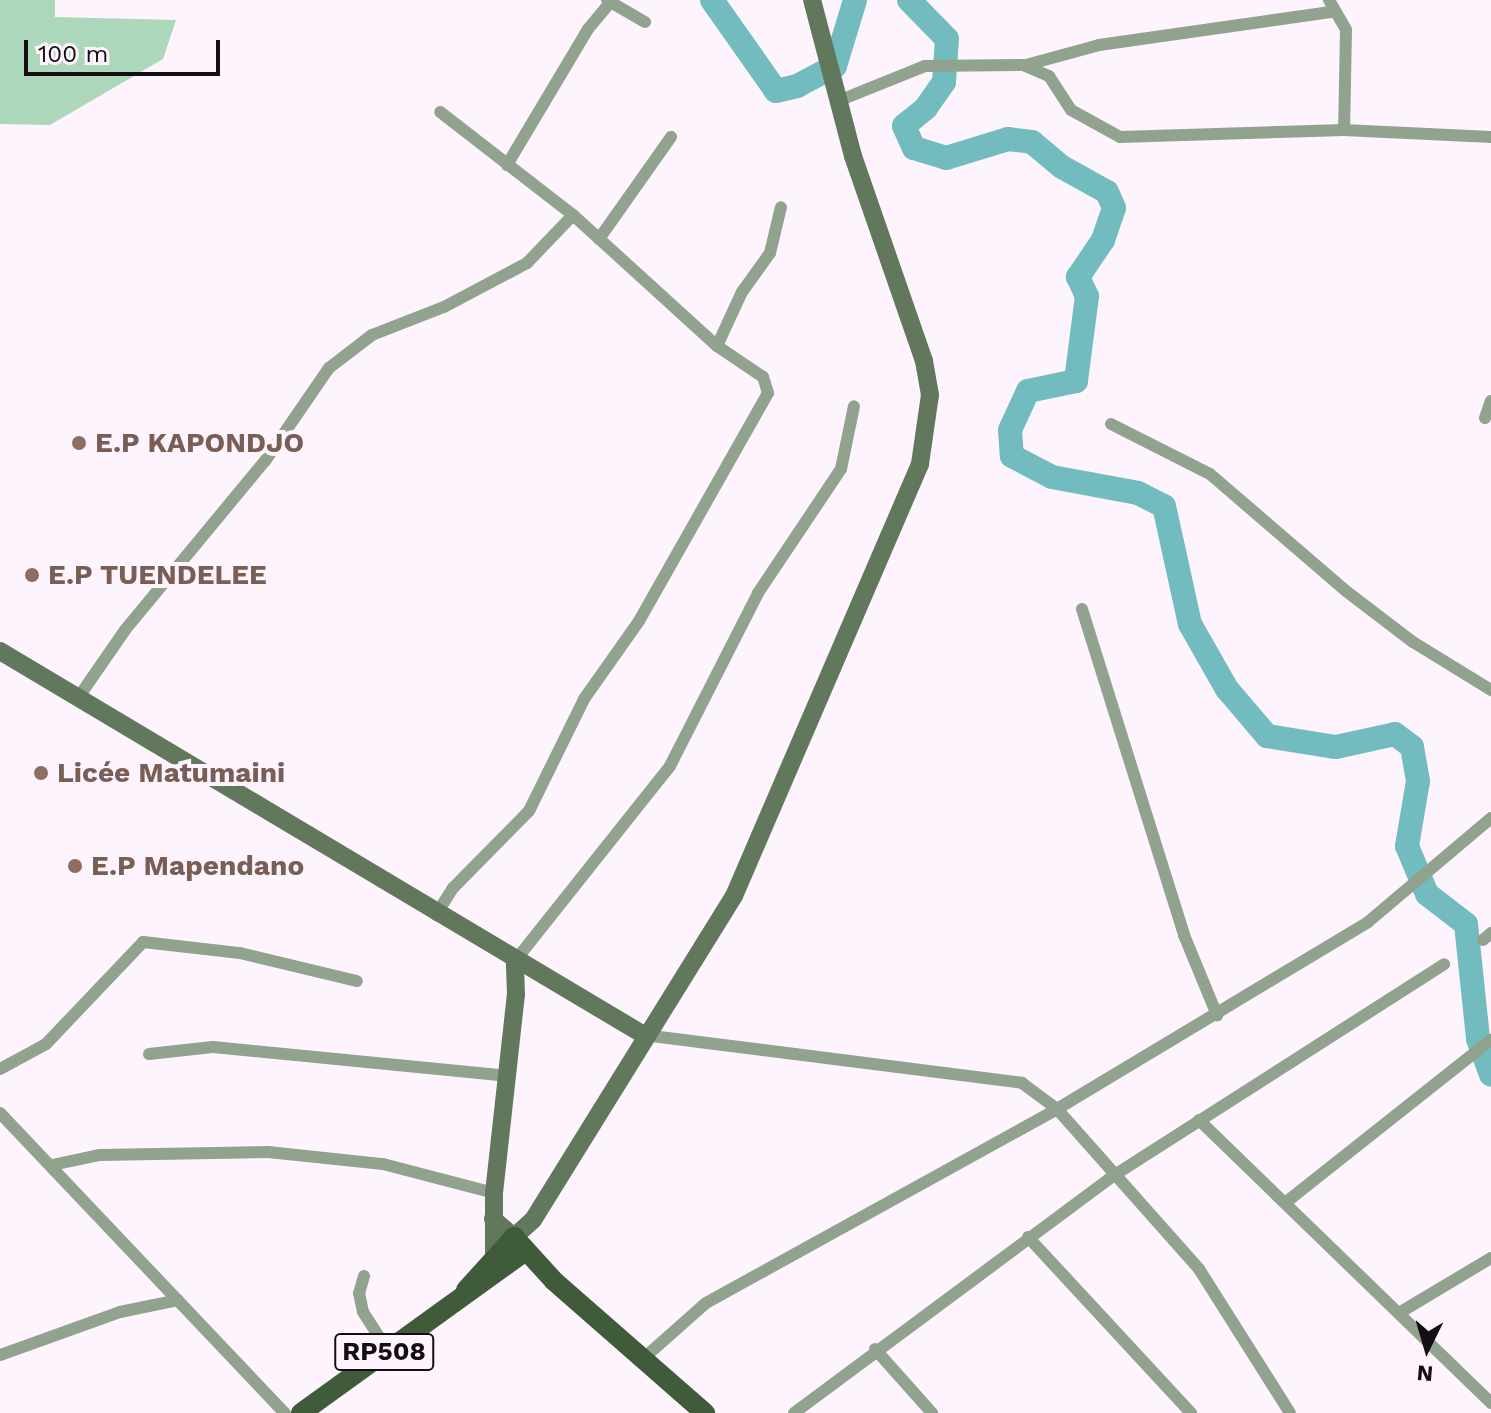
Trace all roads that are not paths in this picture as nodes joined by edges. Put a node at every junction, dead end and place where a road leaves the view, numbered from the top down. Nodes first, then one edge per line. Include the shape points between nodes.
1 (812, 0) edge
2 (608, 2) edge
3 (1330, 6) edge
4 (645, 22) dead end
5 (1023, 65) junction
6 (837, 97) junction
7 (440, 112) dead end
8 (1344, 130) junction
9 (671, 137) dead end
10 (1491, 137) edge
11 (507, 165) junction
12 (781, 207) dead end
13 (573, 215) junction
14 (599, 239) junction
15 (717, 346) junction
16 (1491, 401) edge
17 (854, 406) dead end
18 (1485, 418) dead end
19 (1111, 424) dead end
20 (1082, 609) dead end
21 (0, 651) edge
22 (1491, 690) edge
23 (78, 698) junction
24 (1491, 818) edge
25 (436, 915) junction
26 (515, 961) junction
27 (1444, 964) dead end
28 (357, 981) dead end
29 (1217, 1015) junction
30 (644, 1035) junction
31 (1491, 1040) edge
32 (149, 1054) dead end
33 (0, 1069) edge
34 (507, 1076) junction
35 (1057, 1109) junction
36 (0, 1113) edge
37 (1199, 1120) junction
38 (52, 1165) junction
39 (1113, 1176) junction
40 (494, 1193) junction
41 (1285, 1203) junction
42 (493, 1219) junction
43 (1028, 1237) junction
44 (520, 1244) junction
45 (1491, 1258) edge
46 (500, 1262) junction
47 (364, 1276) dead end
48 (554, 1281) junction
49 (178, 1300) junction
50 (1399, 1313) junction
51 (387, 1349) junction
52 (875, 1349) junction
53 (0, 1355) edge
54 (645, 1357) junction
55 (1491, 1403) edge
56 (285, 1413) edge
57 (301, 1413) edge
58 (705, 1413) edge
59 (794, 1413) edge
60 (932, 1413) edge
61 (1191, 1413) edge
62 (1290, 1413) edge

1 - 6 street
2 - 4 street
2 - 11 street
3 - 5 street via 1099,45
3 - 8 street via 1346,30
5 - 6 street via 925,66
5 - 8 street via 1049,76 1071,110 1120,137
6 - 30 street via 924,361 930,395 920,464 734,896
7 - 11 street
8 - 10 street
9 - 14 street
11 - 13 street
12 - 15 street via 770,253 742,292
13 - 14 street
13 - 23 street via 527,263 444,307 372,335 329,368 265,461 125,630
14 - 15 street
15 - 25 street via 763,377 765,400 639,621 584,699 529,811 453,888
16 - 18 street
17 - 26 street via 841,469 758,593 670,766
19 - 22 street via 1210,474 1358,600
20 - 29 street via 1184,935
21 - 23 street
23 - 25 street
24 - 29 street via 1411,890
25 - 26 street
26 - 30 street
26 - 34 street
27 - 37 street
28 - 33 street via 240,953 143,942 46,1044
29 - 35 street
30 - 35 street via 999,1076 1022,1083
30 - 44 street
31 - 41 street
32 - 34 street via 213,1047
34 - 40 street
35 - 39 street
35 - 54 street via 706,1303
36 - 38 street
37 - 39 street
37 - 41 street
38 - 40 street via 100,1155 268,1152 383,1164
38 - 49 street
39 - 43 street
39 - 62 street via 1199,1269
40 - 42 street
41 - 50 street
42 - 44 street
42 - 46 street
43 - 52 street
43 - 61 street
44 - 46 main road, RP508
44 - 48 main road
45 - 50 street
46 - 48 main road
46 - 51 main road, RP508
47 - 51 street via 359,1293 363,1312
48 - 54 main road
49 - 53 street via 120,1312
49 - 56 street
50 - 55 street
51 - 57 main road, RP508
52 - 59 street
52 - 60 street
54 - 58 main road

